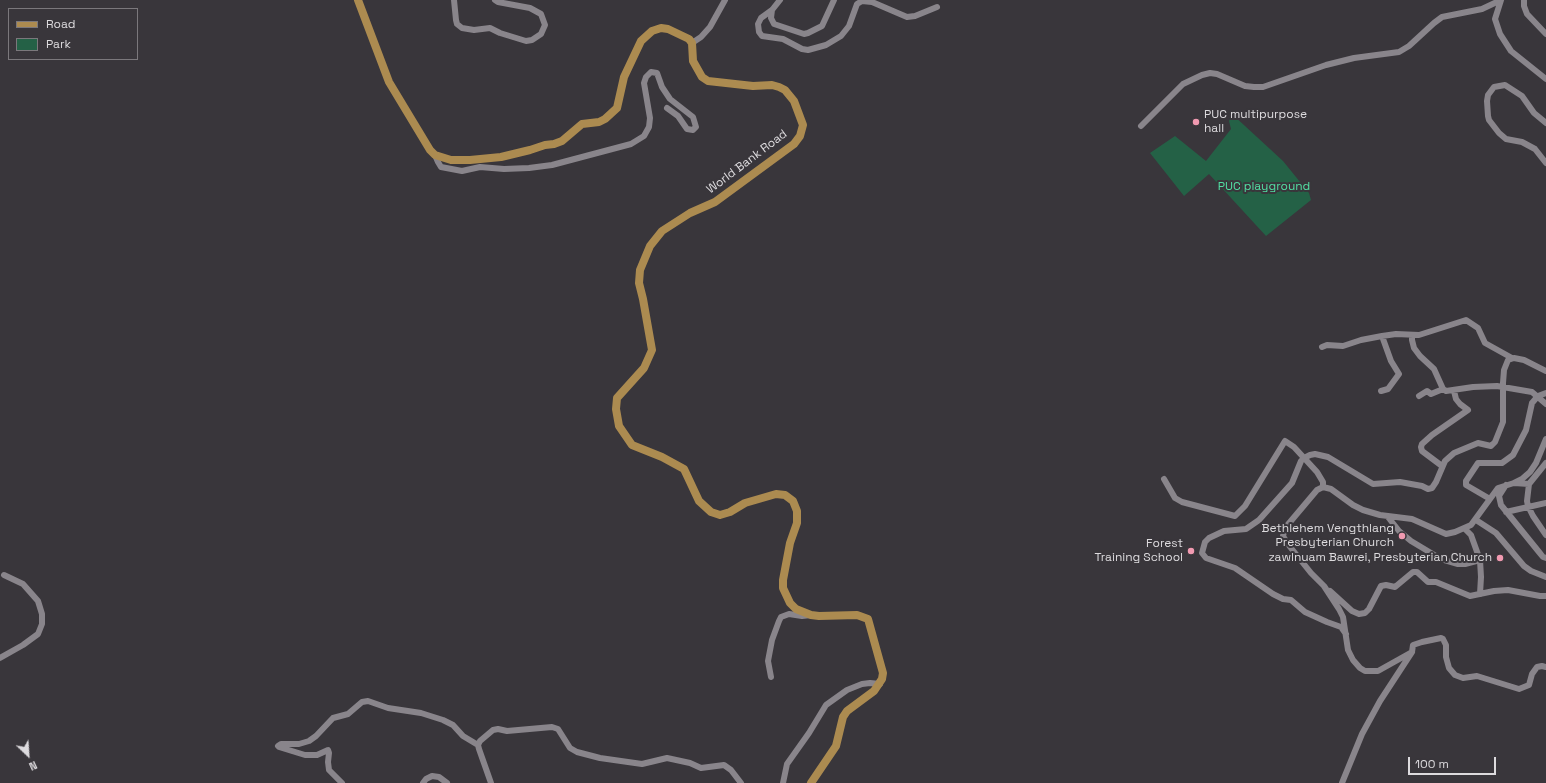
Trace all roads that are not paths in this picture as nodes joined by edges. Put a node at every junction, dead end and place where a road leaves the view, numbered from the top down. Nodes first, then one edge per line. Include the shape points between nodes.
1 (358, 0) edge
2 (454, 0) edge
3 (495, 0) edge
4 (725, 0) edge
5 (780, 0) edge
6 (834, 0) edge
7 (1501, 0) edge
8 (1524, 0) edge
9 (937, 7) dead end
10 (772, 10) junction
11 (1546, 34) edge
12 (692, 43) junction
13 (1546, 79) edge
14 (667, 108) dead end
15 (1546, 123) edge
16 (1141, 126) dead end
17 (435, 155) junction
18 (1546, 163) edge
19 (1382, 336) junction
20 (1412, 336) junction
21 (1322, 347) dead end
22 (1512, 358) junction
23 (1546, 371) edge
24 (1503, 387) junction
25 (1443, 389) junction
26 (1381, 391) dead end
27 (1454, 391) junction
28 (1546, 393) edge
29 (1419, 396) dead end
30 (1538, 396) junction
31 (1546, 404) edge
32 (1546, 439) edge
33 (1304, 458) junction
34 (1546, 463) edge
35 (1442, 466) junction
36 (1164, 479) dead end
37 (1514, 483) junction
38 (1529, 484) junction
39 (1507, 485) junction
40 (1323, 488) junction
41 (1490, 499) junction
42 (1546, 503) edge
43 (1528, 506) junction
44 (1506, 512) junction
45 (1388, 517) junction
46 (1476, 520) junction
47 (1465, 529) junction
48 (1546, 533) edge
49 (1546, 558) edge
50 (1480, 560) junction
51 (4, 575) dead end
52 (1546, 577) edge
53 (1324, 586) junction
54 (1480, 594) junction
55 (1546, 596) edge
56 (811, 615) junction
57 (1346, 634) junction
58 (1412, 652) junction
59 (0, 658) edge
60 (1546, 667) edge
61 (771, 677) dead end
62 (880, 684) junction
63 (478, 745) junction
64 (342, 783) edge
65 (423, 783) edge
66 (447, 783) edge
67 (491, 783) edge
68 (741, 783) edge
69 (783, 783) edge
70 (811, 783) edge
71 (1342, 783) edge

1 - 17 main road via 389,82
2 - 3 street via 457,24 462,28 490,28 526,41 542,34 545,25 541,14 530,8
4 - 12 street via 710,27
5 - 10 street
6 - 10 street via 822,26 804,34 774,24 771,18
7 - 13 street via 1495,19 1500,34 1511,51
7 - 16 street via 1482,9 1442,17 1399,52 1326,65 1263,87 1246,86 1217,74 1202,75 1183,84
8 - 11 street via 1527,14
9 - 10 street via 915,16 908,16 872,2 862,1 841,36 826,45 808,50 783,39 762,36 758,24 763,16
12 - 17 main road via 690,39 668,28 652,31 636,48 624,77 617,108 606,119 582,124 562,141 501,157 451,160
12 - 56 main road, World Bank Road via 693,61 702,78 708,82 772,85 785,90 794,101 802,125 800,136 794,144 715,202 690,213 662,231 650,246 640,270 639,283 652,350 644,368 617,398 617,417 619,426 632,445 684,469 699,501 711,512 720,515 745,503 776,494 785,495 793,501 797,511 797,523 790,543 783,588 796,609
14 - 17 street via 678,116 687,129 693,130 696,127 694,117 670,99 657,73 651,72 644,83 650,118 649,127 644,136 631,144 552,165 529,168 480,167 462,171 441,167
15 - 18 street via 1534,113 1522,96 1505,85 1494,87 1488,94 1489,120 1499,133 1506,139 1522,142 1535,149
19 - 20 street
19 - 21 street via 1343,346
19 - 26 street via 1391,361 1400,374 1388,389
20 - 22 street via 1466,320 1478,328 1485,343
20 - 25 street via 1414,348 1434,369
22 - 23 street via 1524,360
22 - 24 street via 1508,360 1504,370
24 - 27 street via 1473,387
24 - 30 street via 1532,392
24 - 35 street via 1503,422 1496,442 1491,446 1478,443 1460,449
25 - 27 street
25 - 29 street via 1431,394 1427,391
27 - 35 street via 1456,399 1468,410 1432,435 1421,447 1422,451
28 - 30 street
30 - 31 street
30 - 41 street via 1532,403 1526,430 1513,455 1502,463 1478,463 1466,481 1466,485
32 - 37 street via 1530,472
33 - 35 street via 1315,454 1328,457 1373,484 1400,482 1428,488 1432,488 1436,482
33 - 36 street via 1288,442 1284,442 1245,506 1235,516 1182,502 1175,498
33 - 40 street via 1318,472
33 - 57 street via 1292,483 1259,520 1246,529 1224,531 1210,538 1203,545 1202,553 1206,558 1234,568 1273,594 1291,600 1305,612 1339,626
34 - 38 street
37 - 38 street
37 - 39 street
38 - 43 street
39 - 41 street via 1498,488
39 - 44 street via 1498,496
40 - 45 street via 1331,489 1358,508
40 - 53 street via 1317,490 1285,528 1283,536
41 - 46 street
42 - 43 street
43 - 44 street
43 - 48 street
44 - 49 street
45 - 47 street via 1412,519 1446,534
45 - 50 street via 1411,541 1442,559 1458,564 1471,564
46 - 47 street
46 - 52 street via 1496,533 1530,571
47 - 50 street via 1471,535
50 - 54 street
51 - 59 street via 31,592 38,601 42,619 38,634
53 - 54 street via 1352,611 1359,614 1369,609 1381,586 1395,587 1413,572 1417,572 1428,582 1436,582 1460,593 1470,596
53 - 57 street via 1343,617
54 - 55 street via 1508,590
56 - 61 street via 789,614 781,617 772,640 768,661
56 - 62 main road, World Bank Road via 857,615 868,618 883,673
57 - 58 street via 1352,660 1365,672 1378,672
58 - 60 street via 1414,645 1441,638 1446,645 1449,668 1455,675 1463,678 1476,676 1519,689 1529,685 1537,667
58 - 71 street via 1362,734
62 - 69 street via 862,684 847,690 826,705 787,764
62 - 70 main road via 847,711 836,746
63 - 64 street via 443,720 368,701 362,702 348,714 333,718 309,741 278,746 305,755 316,755 328,750 329,770
63 - 67 street
63 - 68 street via 493,730 556,727 570,748 577,752 642,764 667,758 701,768 724,765 729,767
65 - 66 street via 426,778 432,776 439,777

